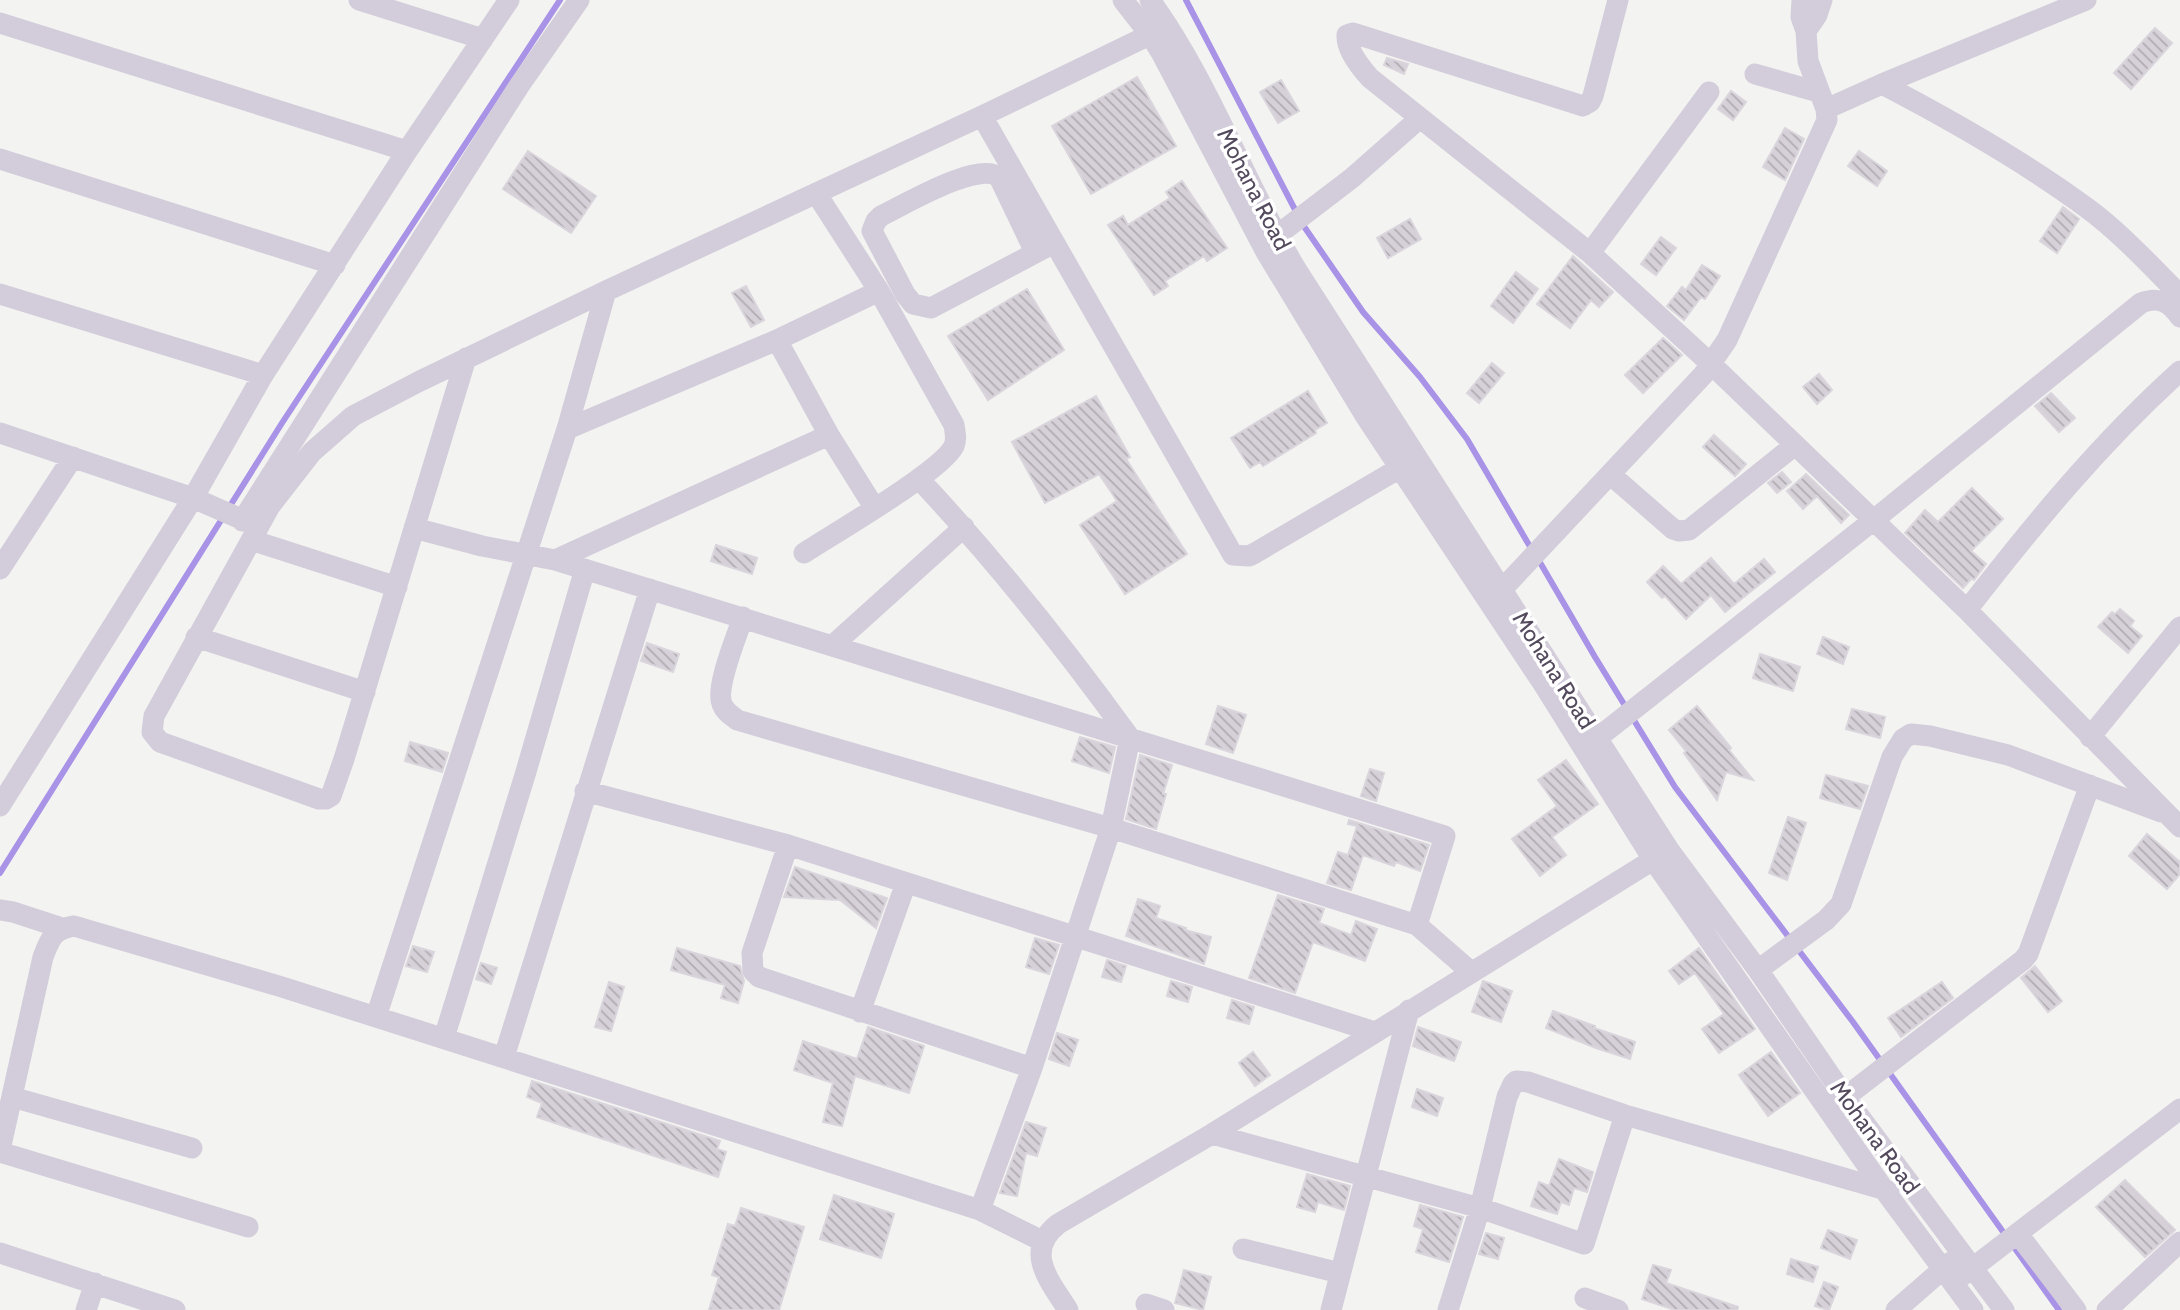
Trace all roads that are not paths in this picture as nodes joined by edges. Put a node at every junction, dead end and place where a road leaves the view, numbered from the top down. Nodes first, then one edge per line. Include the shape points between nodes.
1 (359, 0) edge
2 (509, 0) edge
3 (579, 0) edge
4 (1123, 0) edge
5 (1150, 0) edge
6 (1618, 0) edge
7 (1802, 0) edge
8 (1822, 0) edge
9 (2087, 0) edge
10 (0, 23) edge
11 (1159, 31) junction
12 (1806, 31) junction
13 (482, 39) junction
14 (1755, 74) dead end
15 (1882, 84) junction
16 (1709, 92) dead end
17 (1822, 100) junction
18 (982, 116) junction
19 (1419, 118) junction
20 (407, 151) junction
21 (0, 159) edge
22 (816, 193) junction
23 (1284, 231) junction
24 (1044, 247) junction
25 (1590, 253) junction
26 (335, 265) junction
27 (606, 291) junction
28 (878, 291) junction
29 (0, 294) edge
30 (2178, 304) edge
31 (778, 340) junction
32 (466, 358) junction
33 (1712, 364) junction
34 (2180, 371) edge
35 (263, 375) junction
36 (567, 429) junction
37 (0, 433) edge
38 (829, 435) junction
39 (1796, 445) junction
40 (73, 457) junction
41 (1408, 462) junction
42 (1611, 475) junction
43 (919, 479) junction
44 (199, 500) junction
45 (874, 507) junction
46 (1875, 519) junction
47 (964, 527) junction
48 (414, 528) junction
49 (250, 529) junction
50 (804, 553) dead end
51 (526, 554) junction
52 (555, 560) junction
53 (0, 569) edge
54 (585, 569) junction
55 (397, 587) junction
56 (650, 589) junction
57 (1496, 596) junction
58 (1966, 610) junction
59 (743, 617) junction
60 (2180, 627) edge
61 (196, 637) junction
62 (832, 646) junction
63 (365, 692) junction
64 (2091, 737) junction
65 (1130, 738) junction
66 (1591, 743) junction
67 (2090, 785) junction
68 (585, 791) junction
69 (0, 806) edge
70 (2173, 821) edge
71 (1111, 828) junction
72 (788, 845) junction
73 (1661, 855) junction
74 (906, 883) junction
75 (0, 910) edge
76 (1417, 925) junction
77 (62, 928) junction
78 (1076, 937) junction
79 (1758, 970) junction
80 (1471, 972) junction
81 (1409, 1010) junction
82 (860, 1012) junction
83 (376, 1017) junction
84 (1375, 1032) junction
85 (444, 1038) junction
86 (504, 1057) junction
87 (1032, 1068) junction
88 (12, 1097) junction
89 (1837, 1103) junction
90 (2180, 1110) edge
91 (1625, 1115) junction
92 (1212, 1134) junction
93 (192, 1148) dead end
94 (0, 1151) edge
95 (1366, 1175) junction
96 (1885, 1191) junction
97 (1915, 1192) junction
98 (1480, 1208) junction
99 (980, 1210) junction
100 (248, 1227) dead end
101 (2015, 1237) junction
102 (1042, 1241) junction
103 (2180, 1242) edge
104 (1243, 1249) dead end
105 (0, 1254) edge
106 (1966, 1262) junction
107 (1340, 1273) junction
108 (1947, 1276) junction
109 (95, 1283) junction
110 (1585, 1298) dead end
111 (86, 1310) edge
112 (174, 1310) edge
113 (1068, 1310) edge
114 (1331, 1310) edge
115 (1448, 1310) edge
116 (1618, 1310) edge
117 (1896, 1310) edge
118 (1973, 1310) edge
119 (2004, 1310) edge
120 (2076, 1310) edge
121 (2107, 1310) edge

1 - 13 street
2 - 13 street
3 - 49 street via 519,86
4 - 11 street, Mohana Road
5 - 11 street, Mohana Road
6 - 19 street via 1592,96 1583,106 1349,33 1347,42 1365,73
7 - 12 street
8 - 12 street
9 - 15 street
10 - 20 street
11 - 18 street
11 - 23 street, Mohana Road via 1199,80
12 - 17 street via 1808,61
13 - 20 street
14 - 17 street
15 - 17 street
15 - 30 street via 1973,132 2087,208 2120,236
16 - 25 street
17 - 33 street via 1825,125
18 - 22 street
18 - 24 street
19 - 23 street
19 - 25 street
20 - 26 street
21 - 26 street
22 - 27 street
22 - 28 street
23 - 41 street, Mohana Road
24 - 24 street via 931,309 913,304 905,294 872,231 881,216 965,176 988,172 1000,179
24 - 41 street via 1233,555 1255,553
25 - 33 street
26 - 35 street
27 - 32 street
27 - 36 street
28 - 31 street
28 - 43 street via 956,433 953,448
29 - 35 street
30 - 46 street via 2141,303
31 - 36 street
31 - 38 street
32 - 48 street
32 - 49 street via 347,421 312,452
33 - 39 street
33 - 42 street
34 - 58 street via 2093,456
35 - 44 street
36 - 51 street
37 - 40 street
38 - 45 street
38 - 52 street
39 - 42 street via 1684,532 1673,528
39 - 46 street
40 - 44 street
40 - 53 street
41 - 57 street, Mohana Road
42 - 57 street
43 - 45 street
43 - 47 street
44 - 49 street
44 - 69 street
45 - 50 street
46 - 58 street
46 - 66 street
47 - 62 street
47 - 65 street
48 - 51 street
48 - 55 street
49 - 55 street
49 - 61 street
51 - 52 street
51 - 83 street
52 - 54 street
54 - 56 street
54 - 85 street
55 - 63 street
56 - 59 street
56 - 68 street
57 - 66 street, Mohana Road
58 - 64 street
59 - 62 street
59 - 71 street via 720,689 727,713 737,720
60 - 64 street
61 - 63 street
61 - 63 street via 153,716 155,737 319,799 335,790
62 - 65 street
64 - 70 street
65 - 71 street
65 - 76 street via 1445,836
66 - 73 street, Mohana Road
67 - 70 street
67 - 79 street via 2008,755 1919,734 1903,739 1892,757 1841,904
67 - 89 street via 2028,954
68 - 72 street
68 - 86 street
71 - 76 street
71 - 78 street
72 - 74 street
72 - 82 street via 752,953 753,971 766,981
73 - 79 street, Mohana Road
73 - 80 street
73 - 89 street, Mohana Road
74 - 78 street
74 - 82 street
75 - 77 street
76 - 80 street
77 - 83 street via 74,926
77 - 88 street via 48,942 43,957
78 - 84 street
78 - 87 street
79 - 89 street, Mohana Road
80 - 81 street
81 - 84 street
81 - 95 street
82 - 87 street
83 - 85 street
84 - 92 street
85 - 86 street
86 - 99 street
87 - 99 street
88 - 93 street
88 - 94 street
89 - 96 street, Mohana Road
89 - 97 street, Mohana Road
90 - 101 street
91 - 96 street
91 - 98 street via 1584,1244
91 - 98 street via 1517,1081 1507,1097
92 - 95 street
92 - 102 street via 1058,1224
94 - 100 street
95 - 98 street
95 - 107 street
96 - 97 street
96 - 108 street, Mohana Road
97 - 106 street, Mohana Road
98 - 115 street
99 - 102 street
101 - 106 street via 1992,1254
101 - 120 street
102 - 113 street via 1046,1275
103 - 121 street
104 - 107 street
105 - 109 street
106 - 108 street
106 - 119 street, Mohana Road
107 - 114 street
108 - 117 street
108 - 118 street, Mohana Road
109 - 111 street
109 - 112 street
110 - 116 street

